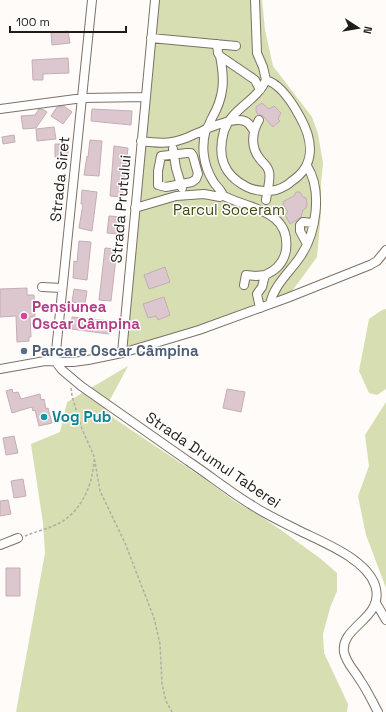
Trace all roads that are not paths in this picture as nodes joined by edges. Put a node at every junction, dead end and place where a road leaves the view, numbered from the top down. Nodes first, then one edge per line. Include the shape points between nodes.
1 (92, 0) edge
2 (155, 0) edge
3 (255, 0) edge
4 (152, 38) junction
5 (217, 44) junction
6 (236, 46) dead end
7 (220, 56) junction
8 (266, 80) junction
9 (260, 90) junction
10 (146, 96) junction
11 (83, 98) junction
12 (0, 109) edge
13 (259, 120) dead end
14 (228, 122) junction
15 (206, 129) junction
16 (254, 131) junction
17 (141, 141) junction
18 (173, 142) junction
19 (174, 154) junction
20 (307, 166) junction
21 (180, 184) junction
22 (267, 191) junction
23 (284, 193) dead end
24 (186, 195) junction
25 (222, 195) junction
26 (266, 200) junction
27 (135, 208) junction
28 (261, 210) junction
29 (313, 224) junction
30 (307, 244) junction
31 (386, 250) edge
32 (265, 275) junction
33 (244, 285) dead end
34 (42, 287) dead end
35 (62, 288) junction
36 (270, 304) junction
37 (260, 308) junction
38 (122, 353) junction
39 (55, 361) junction
40 (0, 369) edge
41 (18, 538) road end
42 (0, 545) edge
43 (376, 603) junction
44 (386, 620) edge
45 (378, 712) edge

1 - 11 street, Strada Siret
2 - 4 street, Strada Prutului
3 - 8 street via 256,45
4 - 5 street
4 - 10 street, Strada Prutului
5 - 6 street
5 - 7 street
7 - 9 street via 255,80
7 - 15 street via 223,92
8 - 9 street
8 - 20 street via 286,96 305,125 310,143
9 - 14 street
10 - 11 street
10 - 17 street, Strada Prutului
11 - 12 street
11 - 35 street, Strada Siret
13 - 16 street
14 - 15 street
14 - 16 street via 243,120
14 - 22 street via 221,145 222,157 230,175 237,182 250,188
15 - 18 street
15 - 25 street via 204,154 210,176
16 - 22 street via 255,152 269,171
17 - 18 street
17 - 27 street, Strada Prutului
18 - 19 street
19 - 21 street
19 - 21 street via 191,153 198,174 192,182
19 - 21 street via 161,156 157,183 162,187
20 - 22 street via 289,184 277,190
20 - 29 street via 312,173 316,196
21 - 24 street
22 - 26 street
23 - 26 street
24 - 25 street
24 - 27 street
25 - 28 street
26 - 28 street
27 - 38 street, Strada Prutului
28 - 32 street via 278,221 283,228 286,241 285,254 279,266
29 - 30 street
29 - 30 street via 303,222 300,225 300,231
30 - 36 street via 276,288
31 - 36 street via 370,265
32 - 33 street via 246,275
32 - 37 street via 257,294
34 - 35 street
35 - 39 street, Strada Siret
36 - 37 street
37 - 38 street via 199,330
38 - 39 street via 73,362
39 - 40 street
39 - 43 street, Strada Drumul Taberei via 70,377 250,504 334,547 348,557 370,576 375,585
41 - 42 street
43 - 44 street
43 - 45 street via 372,612 351,633 343,646 346,660

